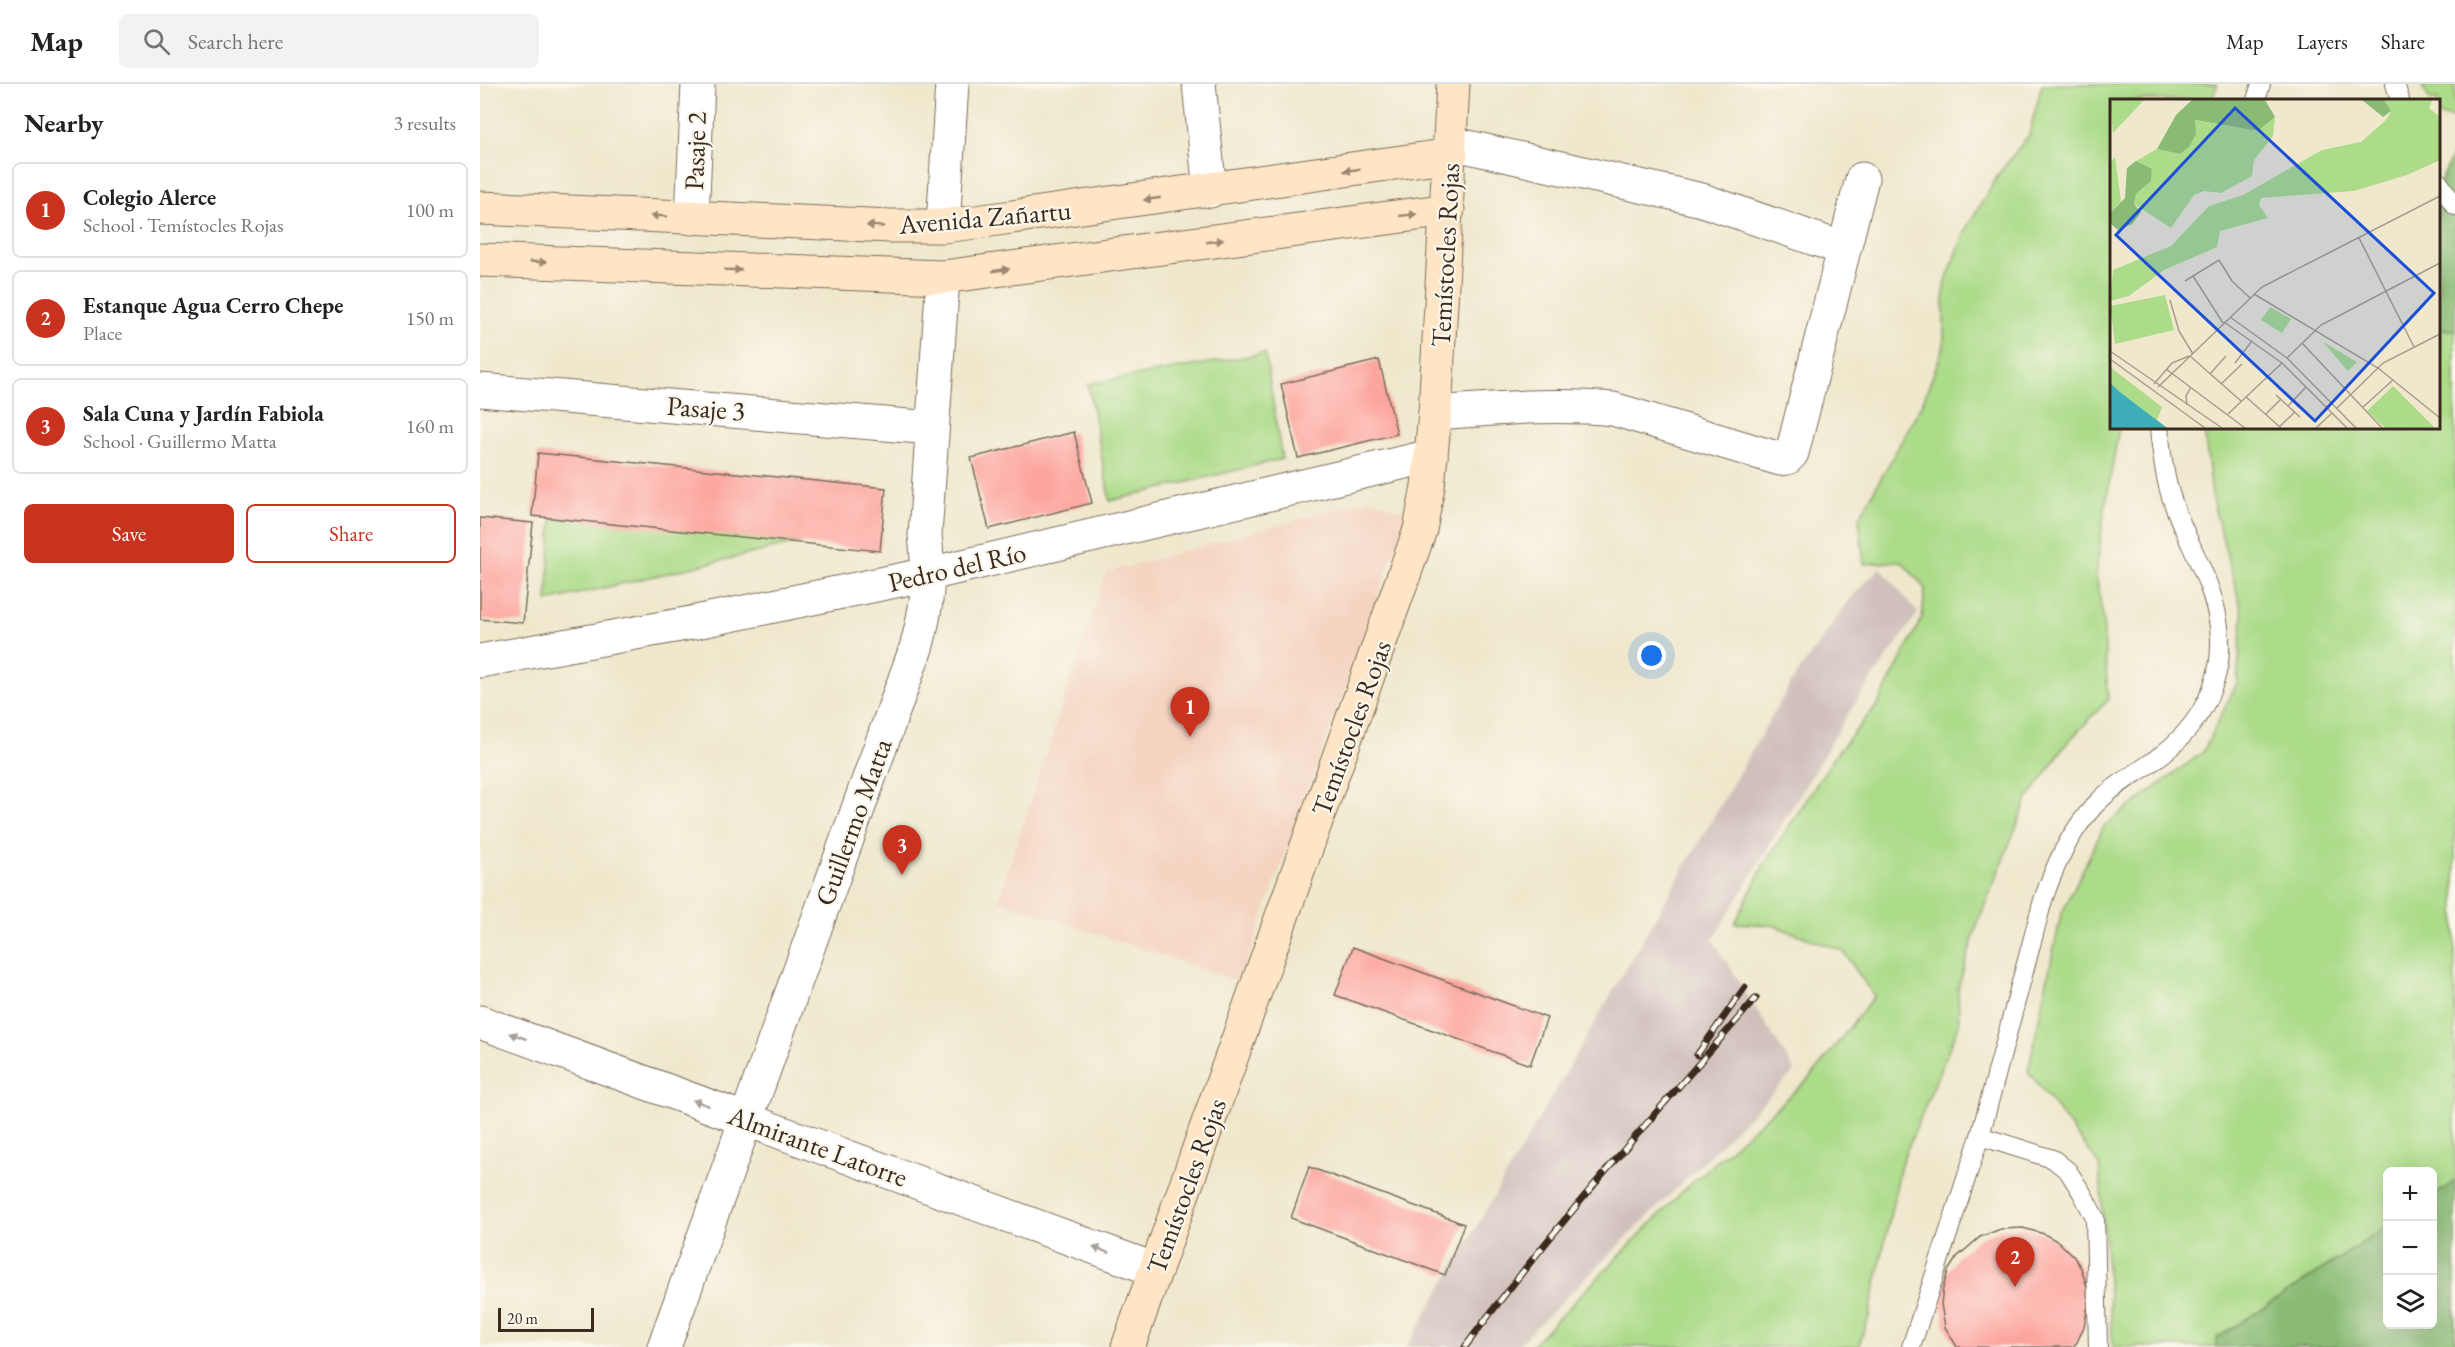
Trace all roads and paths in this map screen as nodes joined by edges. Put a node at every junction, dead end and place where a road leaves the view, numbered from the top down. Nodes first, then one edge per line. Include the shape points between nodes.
1 (698, 84) edge
2 (952, 84) edge
3 (1198, 84) edge
4 (1454, 84) edge
5 (2261, 84) edge
6 (2395, 84) edge
7 (2256, 99) edge
8 (2400, 99) edge
9 (1451, 149) junction
10 (1862, 179) dead end
11 (2440, 183) edge
12 (1210, 190) junction
13 (2455, 206) edge
14 (480, 208) edge
15 (1448, 210) junction
16 (692, 218) junction
17 (943, 226) junction
18 (1844, 249) junction
19 (480, 260) edge
20 (943, 277) junction
21 (480, 390) edge
22 (1435, 412) junction
23 (932, 428) junction
24 (2159, 429) edge
25 (1431, 456) junction
26 (929, 574) junction
27 (480, 661) edge
28 (480, 1022) edge
29 (746, 1120) junction
30 (1980, 1136) junction
31 (1156, 1270) junction
32 (664, 1347) edge
33 (1128, 1347) edge
34 (1911, 1347) edge
35 (2098, 1347) edge

1 - 16 street, Pasaje 2
2 - 17 street
3 - 12 street
4 - 9 street, Temístocles Rojas
5 - 7 lane
6 - 8 lane
9 -> 12 street, Avenida Zañartu
9 - 15 street, Temístocles Rojas
9 - 18 street via 1702,200
10 - 18 street
11 - 13 lane
12 -> 17 street, Avenida Zañartu
16 -> 14 street, Avenida Zañartu
20 -> 15 street, Avenida Zañartu
15 - 22 street, Temístocles Rojas
17 -> 16 street, Avenida Zañartu
18 - 22 street via 1792,453 1787,458 1586,406
19 -> 20 street, Avenida Zañartu
20 - 23 street, Guillermo Matta
21 - 23 street, Pasaje 3
22 - 25 street, Temístocles Rojas
23 - 26 street, Guillermo Matta via 925,535
24 - 30 lane via 2168,487 2212,595 2219,627 2220,663 2209,699 2188,732 2157,759 2113,787 2074,831 2056,862
25 - 26 street, Pedro del Río
25 - 31 street, Temístocles Rojas via 1413,556
26 - 27 street, Pedro del Río
26 - 29 street, Guillermo Matta via 924,620 916,648
29 -> 28 street, Almirante Latorre
31 -> 29 street, Almirante Latorre
29 - 32 street, Guillermo Matta
30 - 34 lane
30 - 35 lane via 2053,1159 2068,1171 2082,1193 2095,1218
31 - 33 street, Temístocles Rojas

